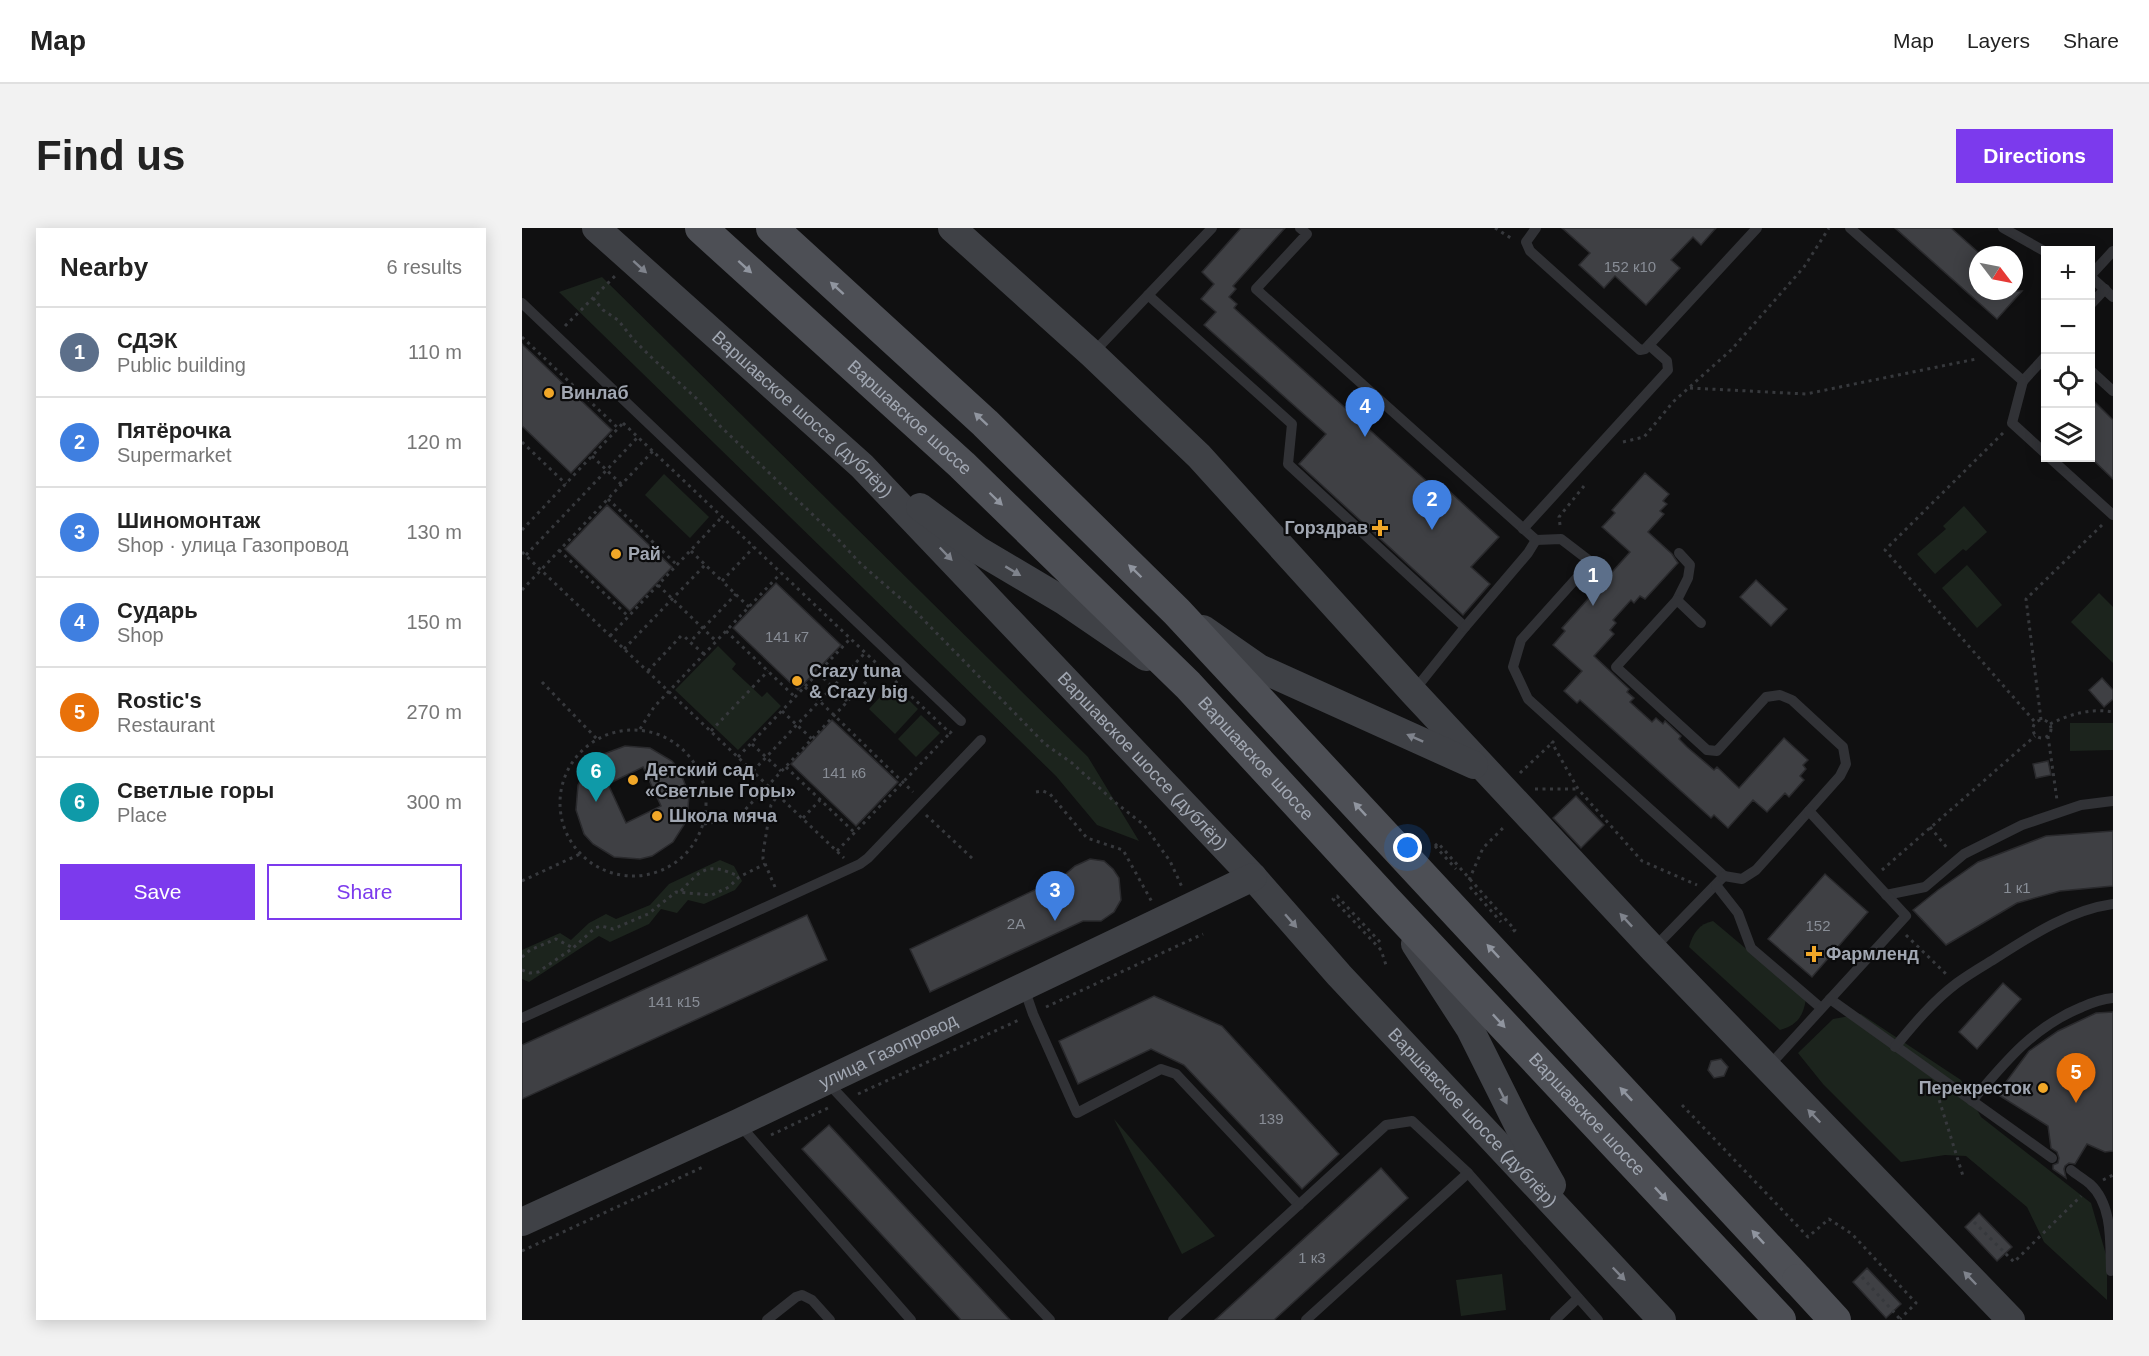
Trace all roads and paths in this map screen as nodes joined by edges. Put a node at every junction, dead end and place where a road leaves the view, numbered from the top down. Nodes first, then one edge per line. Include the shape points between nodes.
1 (596, 228) edge
2 (701, 228) edge
3 (772, 228) edge
4 (952, 228) edge
5 (1212, 228) edge
6 (1300, 228) edge
7 (1536, 228) edge
8 (1757, 228) edge
9 (1850, 228) edge
10 (2003, 228) edge
11 (1828, 229) edge
12 (2041, 249) edge
13 (2113, 251) edge
14 (621, 270) dead end
15 (2109, 293) edge
16 (1148, 295) junction
17 (593, 298) junction
18 (2095, 302) edge
19 (522, 303) edge
20 (555, 335) junction
21 (522, 337) edge
22 (1649, 345) junction
23 (1092, 354) junction
24 (1994, 355) junction
25 (2041, 361) edge
26 (2095, 374) edge
27 (2023, 381) junction
28 (1690, 388) junction
29 (2113, 392) edge
30 (635, 411) junction
31 (623, 423) junction
32 (2012, 423) junction
33 (618, 428) junction
34 (638, 437) junction
35 (665, 439) junction
36 (522, 442) edge
37 (1617, 443) dead end
38 (2041, 449) edge
39 (653, 452) junction
40 (592, 456) junction
41 (2054, 462) edge
42 (862, 466) junction
43 (607, 470) junction
44 (1588, 480) dead end
45 (566, 484) junction
46 (622, 485) junction
47 (608, 499) junction
48 (734, 505) junction
49 (2113, 515) edge
50 (722, 517) junction
51 (1523, 529) junction
52 (522, 530) edge
53 (1560, 539) junction
54 (1536, 540) junction
55 (754, 547) junction
56 (559, 550) junction
57 (690, 551) junction
58 (522, 552) edge
59 (1679, 553) dead end
60 (526, 555) junction
61 (793, 561) junction
62 (677, 565) junction
63 (705, 565) junction
64 (541, 570) junction
65 (781, 573) junction
66 (722, 581) junction
67 (658, 585) junction
68 (522, 590) edge
69 (736, 594) junction
70 (672, 599) junction
71 (1677, 600) junction
72 (749, 607) junction
73 (1177, 612) junction
74 (628, 616) junction
75 (1701, 623) dead end
76 (862, 627) junction
77 (1465, 627) junction
78 (703, 628) junction
79 (726, 631) junction
80 (610, 636) junction
81 (850, 639) junction
82 (716, 641) junction
83 (690, 642) junction
84 (624, 649) junction
85 (865, 653) junction
86 (704, 654) junction
87 (892, 655) junction
88 (880, 668) junction
89 (648, 671) junction
90 (768, 671) junction
91 (818, 674) junction
92 (542, 682) dead end
93 (1188, 685) junction
94 (805, 687) junction
95 (832, 687) junction
96 (669, 691) junction
97 (1413, 692) junction
98 (795, 697) junction
99 (820, 701) junction
100 (847, 702) junction
101 (782, 711) junction
102 (2113, 712) edge
103 (835, 715) junction
104 (2041, 720) junction
105 (961, 721) joint
106 (2035, 722) junction
107 (2050, 724) junction
108 (797, 725) junction
109 (640, 729) junction
110 (711, 731) junction
111 (1563, 731) junction
112 (950, 734) junction
113 (2035, 736) junction
114 (2048, 736) junction
115 (597, 739) junction
116 (812, 739) junction
117 (981, 740) dead end
118 (1552, 742) junction
119 (752, 743) junction
120 (738, 757) junction
121 (766, 757) junction
122 (786, 767) junction
123 (753, 771) junction
124 (781, 771) junction
125 (1496, 780) junction
126 (904, 781) junction
127 (768, 786) junction
128 (1578, 789) junction
129 (1036, 792) dead end
130 (778, 795) junction
131 (820, 800) junction
132 (2113, 801) edge
133 (917, 806) junction
134 (1809, 811) junction
135 (2059, 813) junction
136 (803, 819) junction
137 (1510, 820) dead end
138 (704, 824) junction
139 (1930, 827) junction
140 (855, 833) junction
141 (837, 851) junction
142 (580, 854) junction
143 (973, 859) dead end
144 (1956, 860) junction
145 (765, 864) junction
146 (854, 867) junction
147 (1456, 869) dead end
148 (1724, 876) junction
149 (739, 877) junction
150 (1253, 877) junction
151 (1872, 879) junction
152 (1469, 880) junction
153 (522, 881) edge
154 (1470, 887) dead end
155 (1713, 888) junction
156 (681, 891) junction
157 (1184, 891) dead end
158 (1886, 895) junction
159 (781, 900) junction
160 (1387, 902) junction
161 (2113, 904) edge
162 (1155, 906) dead end
163 (1897, 926) junction
164 (1203, 934) dead end
165 (1380, 942) dead end
166 (573, 948) junction
167 (1653, 949) junction
168 (522, 957) edge
169 (1387, 968) dead end
170 (522, 970) edge
171 (1956, 984) junction
172 (1023, 987) junction
173 (2113, 998) edge
174 (1830, 999) junction
175 (1821, 1008) junction
176 (1033, 1014) junction
177 (522, 1018) edge
178 (1895, 1047) junction
179 (1767, 1068) junction
180 (1930, 1071) junction
181 (835, 1091) junction
182 (1972, 1101) junction
183 (1682, 1105) dead end
184 (746, 1132) junction
185 (2052, 1158) dead end
186 (712, 1162) dead end
187 (2071, 1170) dead end
188 (1468, 1173) junction
189 (2113, 1174) edge
190 (1963, 1176) dead end
191 (2092, 1185) junction
192 (1299, 1205) junction
193 (522, 1222) edge
194 (1974, 1222) dead end
195 (1578, 1232) junction
196 (522, 1251) edge
197 (2111, 1271) dead end
198 (1862, 1277) dead end
199 (1578, 1298) junction
200 (1774, 1314) edge
201 (1899, 1319) edge
202 (766, 1320) edge
203 (830, 1320) edge
204 (911, 1320) edge
205 (1050, 1320) edge
206 (1173, 1320) edge
207 (1306, 1320) edge
208 (1555, 1320) edge
209 (1598, 1320) edge
210 (1662, 1320) edge
211 (1835, 1320) edge
212 (2011, 1320) edge

1 -> 42 main road, Варшавское шоссе (дублёр)
2 -> 93 main road, Варшавское шоссе via 962,465
73 -> 3 main road via 985,423
4 - 23 main road
5 - 16 lane
6 - 51 lane via 1307,234 1256,289
7 - 22 lane via 1526,242 1530,251 1634,346 1640,350
8 - 22 lane
9 - 24 lane
10 - 12 lane
11 - 28 path via 1804,267 1731,350
13 - 15 lane via 2091,276
14 - 17 path
15 - 18 lane
16 - 23 lane
16 - 77 lane via 1292,424 1288,464
17 - 20 path
17 - 157 path via 861,564 915,611 1045,744 1144,825 1170,861
19 - 20 lane
20 - 30 lane
21 - 33 path
22 - 51 lane via 1666,361 1668,370
23 - 97 main road via 1199,456
24 - 27 lane
24 - 28 path via 1806,394
25 - 27 lane
26 - 29 lane
27 - 32 lane
28 - 37 path via 1644,436
30 - 31 path
30 - 35 lane
31 - 33 path
31 - 34 path
32 - 38 lane
32 - 106 path via 1885,550
33 - 40 path
34 - 39 path
34 - 43 path
35 - 39 path
35 - 48 lane
36 - 45 path
39 - 46 path
39 - 50 path
40 - 43 path
40 - 45 path
41 - 49 lane
42 -> 93 main road via 978,550 1064,601
42 -> 150 main road, Варшавское шоссе (дублёр)
43 - 46 path
43 - 60 path
44 - 53 path via 1559,518
45 - 52 path
46 - 47 path
47 - 56 path
47 - 62 path
48 - 50 path
48 - 61 lane
49 - 104 path via 2025,599
50 - 55 path
50 - 57 path
51 - 54 lane
53 - 54 lane
53 - 111 lane via 1591,562 1521,640 1513,667 1528,699
54 - 77 lane
55 - 65 path
55 - 66 path
56 - 64 path
56 - 74 path
57 - 62 path
57 - 63 path
58 - 60 path
59 - 71 lane via 1690,566
60 - 64 path
61 - 65 path
61 - 76 lane
62 - 67 path
63 - 66 path
63 - 70 path
64 - 68 path
64 - 80 path
65 - 72 path
65 - 81 path
66 - 69 path
67 - 70 path
67 - 74 path
69 - 72 path
69 - 78 path
70 - 78 path
70 - 84 path
71 - 75 lane
71 - 134 lane via 1616,667 1707,750 1717,751 1766,697 1780,695 1792,700 1843,747 1846,764
72 - 79 path
125 -> 73 main road via 1259,668
211 -> 73 main road, bridge
74 - 80 path
76 - 81 path
76 - 87 lane
77 - 97 lane
78 - 82 path
78 - 83 path
79 - 82 path
79 - 90 path
80 - 84 path
81 - 85 path
81 - 91 path
82 - 86 path
83 - 86 path
83 - 89 path via 681,636
84 - 89 path
85 - 88 path
85 - 95 path
86 - 96 path
87 - 88 path
87 - 105 lane
88 - 100 path
88 - 112 path
89 - 96 path
90 - 98 path
90 - 110 path
91 - 94 path
91 - 95 path
92 - 115 path
93 - 160 main road, Варшавское шоссе
94 - 98 path
94 - 99 path
95 - 99 path
95 - 100 path
96 - 109 path
96 - 110 path
97 - 125 main road
98 - 101 path
99 - 103 path
99 - 108 path
100 - 103 path
101 - 108 path
101 - 119 path
102 - 107 path via 2099,710
103 - 116 path
103 - 126 path
104 - 106 path
104 - 107 path
105 - 112 path
106 - 113 path
107 - 114 path
108 - 116 path
108 - 121 path
109 - 115 path via 618,731
109 - 138 path via 680,746 694,762 704,781
110 - 120 path
111 - 118 path
111 - 148 lane
112 - 126 path
113 - 114 path
113 - 139 path
114 - 135 path
115 - 142 path via 579,753 567,771 560,793 567,836
116 - 122 path
117 - 133 lane
118 - 125 path
118 - 128 path
119 - 120 path
119 - 121 path
120 - 123 path
121 - 123 path
121 - 124 path
122 - 124 path
122 - 131 path
123 - 127 path
124 - 127 path
125 - 128 path
167 -> 125 main road
126 - 133 path via 913,789 911,799
126 - 140 path
127 - 130 path
127 - 138 path via 738,815
128 - 155 path via 1642,861
129 - 162 path via 1050,794 1087,838 1123,850
130 - 136 path
130 - 145 path via 770,809
131 - 136 path
131 - 140 path
132 - 135 lane via 2081,804
133 - 143 path
133 - 146 lane via 868,858
134 - 148 lane via 1756,870 1742,879
134 - 151 lane
135 - 144 lane via 2022,825
136 - 141 path
137 - 152 path via 1483,848
138 - 142 path via 680,860 650,874 618,875
139 - 144 path
139 - 151 path
140 - 141 path
141 - 146 path
142 - 153 path
144 - 158 lane via 1924,887
145 - 149 path
145 - 159 path
146 - 159 lane
147 - 152 path via 1435,846 1438,843
148 - 155 lane
149 - 156 path via 711,896
149 - 156 path via 713,868 694,877
150 - 172 main road, улица Газопровод
150 -> 195 main road, Варшавское шоссе (дублёр)
151 - 158 lane
152 - 154 path via 1515,930 1511,933
155 - 167 lane
155 - 175 lane via 1738,913 1751,948
156 - 166 path via 648,914 613,929 595,928
158 - 163 lane via 1906,916
159 - 177 lane
160 -> 195 main road via 1470,1029
160 -> 200 main road, Варшавское шоссе
161 - 171 lane via 2064,918
163 - 171 path
163 - 174 lane
164 - 176 path
165 - 169 path via 1337,896 1334,899 1381,950
166 - 168 path via 554,940
166 - 170 path via 536,973
167 - 179 main road
171 - 178 lane
172 - 176 lane
172 - 181 main road, улица Газопровод
173 - 182 lane via 2068,1013 2037,1031
174 - 175 lane
174 - 178 lane
175 - 179 lane
176 - 181 path
176 - 192 lane via 1077,1113 1161,1070 1176,1074
178 - 180 lane
212 -> 179 main road
180 - 182 lane
180 - 190 path
181 - 184 main road, улица Газопровод
181 - 184 path
181 - 205 lane
182 - 185 lane
183 - 201 path via 1808,1237 1829,1219 1852,1234 1916,1303
184 - 193 main road, улица Газопровод
184 - 204 lane
186 - 196 path
187 - 191 lane
188 - 192 lane via 1412,1121 1386,1125
188 - 199 lane
188 - 207 lane
189 - 191 path
191 - 194 path via 2014,1262
191 - 197 lane via 2109,1215
192 - 206 lane
195 -> 210 main road, Варшавское шоссе (дублёр)
198 - 201 path
199 - 208 lane
199 - 209 lane
202 - 203 lane via 802,1295

